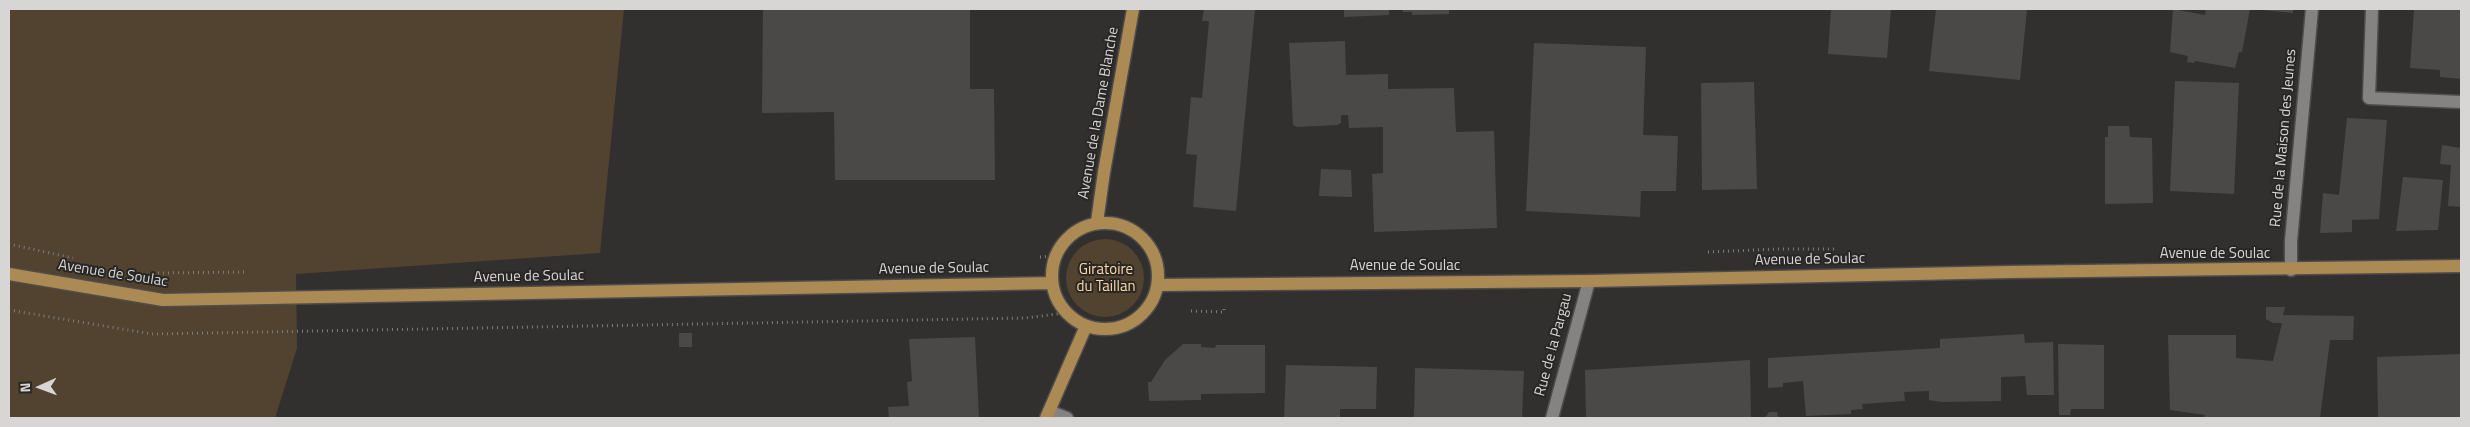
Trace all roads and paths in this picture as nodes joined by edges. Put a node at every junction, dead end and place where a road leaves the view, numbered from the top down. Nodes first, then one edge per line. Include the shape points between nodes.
1 (1133, 9) edge
2 (2312, 9) edge
3 (2372, 9) edge
4 (2461, 102) edge
5 (1097, 222) junction
6 (9, 244) edge
7 (1055, 256) junction
8 (1035, 257) dead end
9 (76, 258) dead end
10 (2461, 266) edge
11 (2291, 270) junction
12 (248, 272) dead end
13 (155, 273) dead end
14 (9, 274) edge
15 (1588, 281) junction
16 (1052, 283) junction
17 (1159, 285) junction
18 (9, 310) edge
19 (1065, 313) junction
20 (1086, 326) junction
21 (1048, 415) edge
22 (1067, 418) edge
23 (1552, 418) edge

1 - 5 main road, Avenue de la Dame Blanche
2 - 11 street, Rue de la Maison des Jeunes
3 - 4 street via 2370,98
5 - 7 main road via 1080,228 1063,241
5 - 17 main road via 1122,224 1140,234 1154,251
6 - 9 path
7 - 8 path
7 - 16 main road
10 - 11 main road, Avenue de Soulac
11 - 15 main road, Avenue de Soulac
12 - 13 path
14 - 16 main road, Avenue de Soulac via 163,300
15 - 17 main road, Avenue de Soulac
15 - 23 street, Rue de la Pargau
16 - 19 main road via 1057,301
17 - 20 main road via 1149,308 1129,324 1110,330
18 - 19 path via 152,334 1015,319
19 - 20 main road
20 - 21 main road
21 - 22 street

